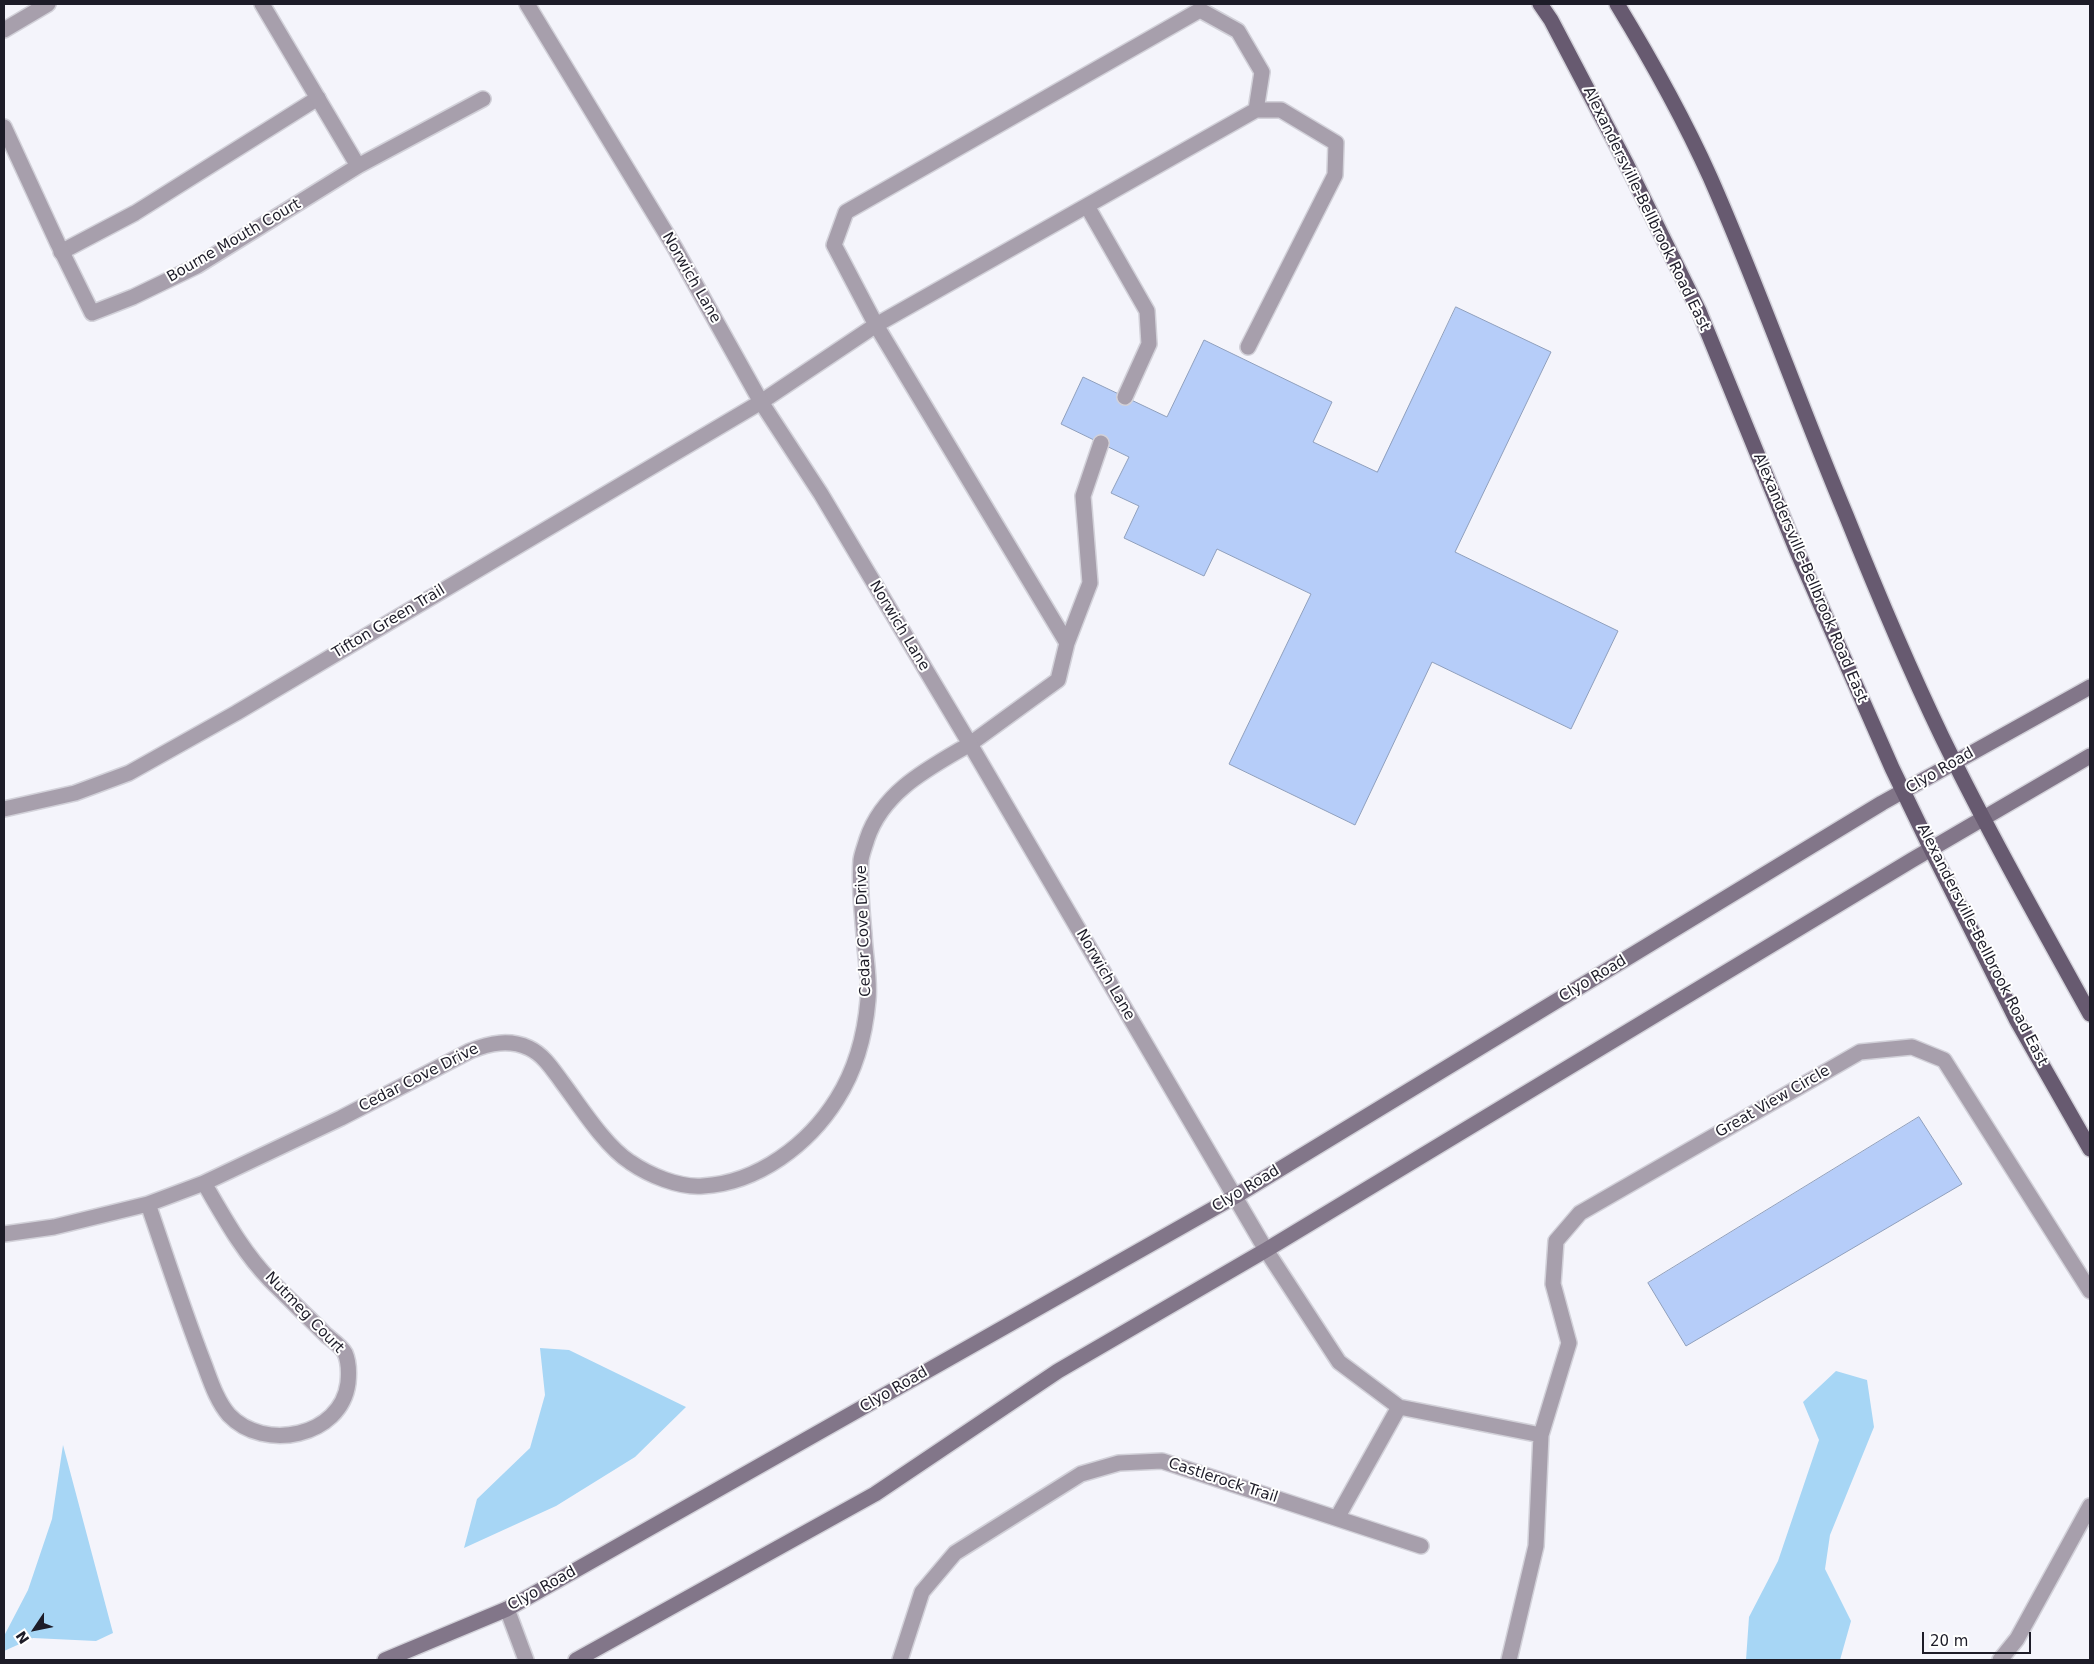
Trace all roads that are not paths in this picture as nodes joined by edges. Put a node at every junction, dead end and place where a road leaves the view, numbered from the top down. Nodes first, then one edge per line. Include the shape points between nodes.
1 (48, 4) edge
2 (262, 4) edge
3 (527, 4) edge
4 (1540, 4) edge
5 (1617, 4) edge
6 (4, 30) edge
7 (318, 98) junction
8 (483, 99) dead end
9 (1256, 110) junction
10 (4, 127) edge
11 (358, 166) junction
12 (1087, 206) junction
13 (61, 252) junction
14 (876, 326) junction
15 (1248, 347) dead end
16 (1125, 397) dead end
17 (760, 402) junction
18 (1101, 443) dead end
19 (1067, 643) junction
20 (2090, 687) edge
21 (970, 744) junction
22 (2090, 756) edge
23 (1955, 762) junction
24 (1905, 792) junction
25 (4, 810) edge
26 (1983, 818) junction
27 (1931, 848) junction
28 (2090, 1014) edge
29 (2090, 1149) edge
30 (204, 1183) junction
31 (1234, 1197) junction
32 (148, 1204) junction
33 (4, 1234) edge
34 (1266, 1250) junction
35 (2090, 1291) edge
36 (1399, 1406) junction
37 (1541, 1435) junction
38 (2090, 1506) edge
39 (1337, 1518) junction
40 (1421, 1546) dead end
41 (507, 1610) junction
42 (385, 1660) edge
43 (526, 1660) edge
44 (576, 1660) edge
45 (900, 1660) edge
46 (1509, 1660) edge
47 (2000, 1660) edge

1 - 6 street
2 - 7 street
3 - 17 street, Norwich Lane via 675,248
4 - 24 main road, Alexandersville-Bellbrook Road East via 1627,165 1699,311 1796,549
5 - 23 main road via 1653,64 1709,174 1903,652
7 - 11 street
7 - 13 street via 135,213
8 - 11 street
9 - 12 street, Tifton Green Trail
9 - 14 street via 1262,72 1238,31 1200,10 1183,19 846,212 834,245
9 - 15 street via 1281,110 1336,143 1335,175
10 - 13 street, Bourne Mouth Court
11 - 13 street, Bourne Mouth Court via 197,266 134,297 92,313
12 - 14 street, Tifton Green Trail
12 - 16 street via 1147,311 1149,344
14 - 17 street, Tifton Green Trail
14 - 19 street
17 - 21 street, Norwich Lane via 821,494
17 - 25 street, Tifton Green Trail via 236,713 129,773 75,793
18 - 19 street, Cedar Cove Drive via 1083,496 1090,583
19 - 21 street, Cedar Cove Drive via 1058,680
20 - 23 street, Clyo Road
21 - 30 street, Cedar Cove Drive via 908,782 887,803 871,828 861,859 869,988 866,1027 855,1064 837,1099 812,1133 786,1155 755,1172 722,1184 701,1187 663,1180 628,1162 603,1136 546,1061 530,1049 510,1043 489,1043
21 - 31 street, Norwich Lane
22 - 26 street
23 - 24 street, Clyo Road
23 - 26 main road
24 - 27 main road, Alexandersville-Bellbrook Road East
24 - 31 street, Clyo Road
26 - 27 street
26 - 28 main road
27 - 29 main road, Alexandersville-Bellbrook Road East via 2016,1019
27 - 34 street
30 - 32 street, Cedar Cove Drive
30 - 32 street, Nutmeg Court via 238,1242 268,1278 345,1353 350,1372 347,1391 334,1414 312,1429 291,1436 268,1436 248,1428 224,1408 186,1316
31 - 34 street, Norwich Lane
31 - 41 street, Clyo Road
32 - 33 street, Cedar Cove Drive
34 - 36 street via 1339,1362
34 - 44 street via 1058,1371 875,1494
35 - 37 street, Great View Circle via 1944,1060 1912,1048 1860,1052 1580,1213 1556,1241 1553,1284 1569,1343
36 - 37 street
36 - 39 street
37 - 46 street, Great View Circle via 1536,1546
38 - 47 street via 2017,1639
39 - 40 street, Castlerock Trail
39 - 45 street, Castlerock Trail via 1162,1461 1119,1463 1081,1474 955,1553 922,1592
41 - 42 street, Clyo Road
41 - 43 street

